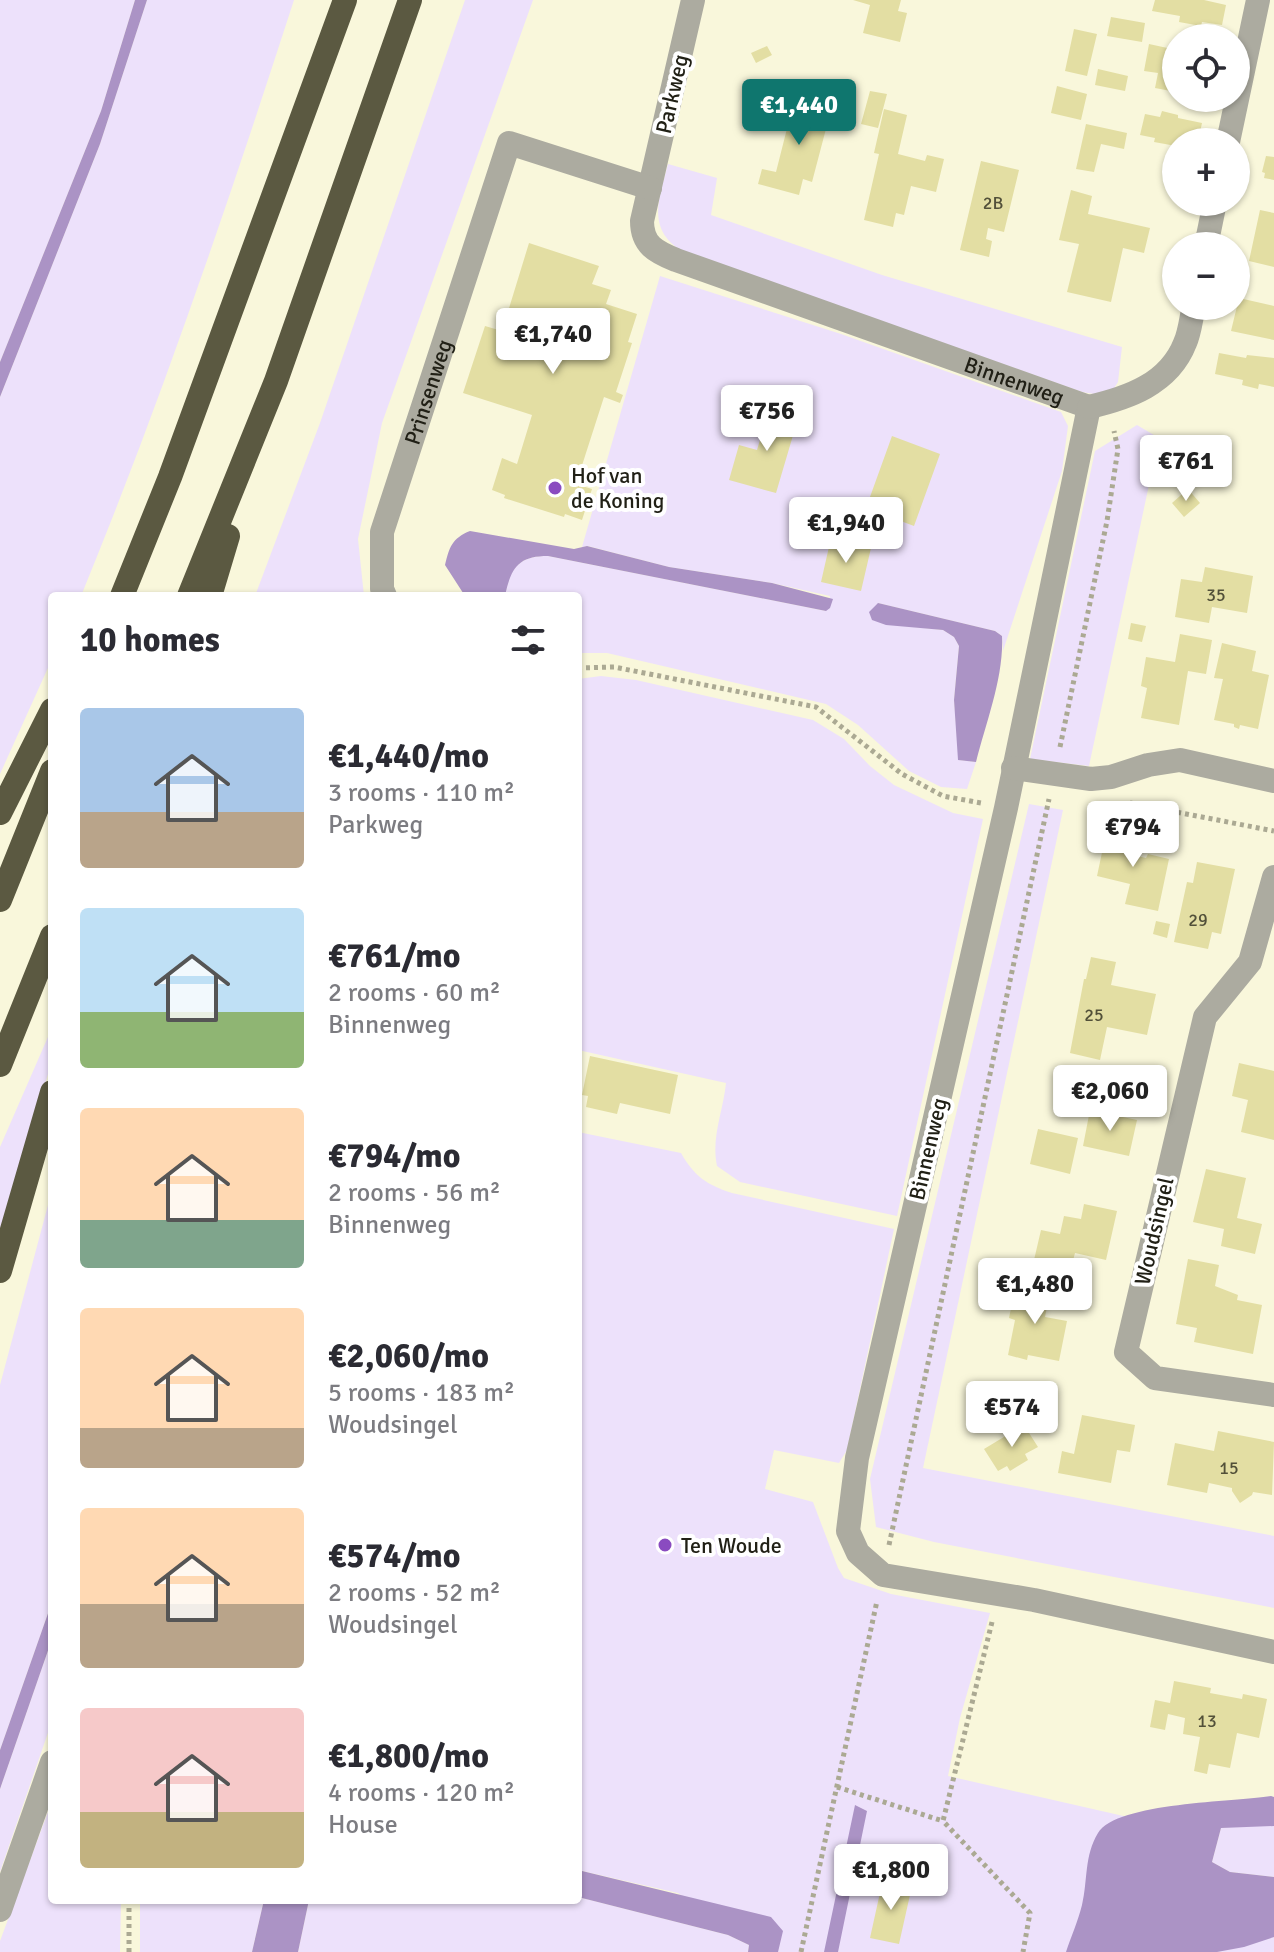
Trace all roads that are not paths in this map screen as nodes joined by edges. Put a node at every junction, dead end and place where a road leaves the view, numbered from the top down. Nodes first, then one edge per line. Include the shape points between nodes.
1 (345, 0) edge
2 (410, 0) edge
3 (693, 0) edge
4 (1258, 0) edge
5 (1231, 128) edge
6 (650, 188) junction
7 (1191, 320) edge
8 (276, 381) junction
9 (1099, 405) junction
10 (170, 477) junction
11 (112, 592) edge
12 (124, 592) edge
13 (191, 592) edge
14 (211, 592) edge
15 (383, 592) edge
16 (48, 718) edge
17 (1013, 768) junction
18 (48, 781) edge
19 (1274, 781) edge
20 (0, 813) edge
21 (1274, 877) edge
22 (0, 900) edge
23 (48, 946) edge
24 (0, 1065) edge
25 (48, 1106) edge
26 (0, 1271) edge
27 (1274, 1395) edge
28 (1274, 1652) edge
29 (48, 1773) edge
30 (0, 1910) edge

1 - 10 highway
2 - 8 highway
3 - 6 street, Parkweg
4 - 5 street
6 - 9 street, Binnenweg via 642,229 649,247 659,253
6 - 15 street, Prinsenweg via 509,143 382,532
7 - 9 street via 1186,341 1159,379 1138,393
8 - 13 highway
8 - 14 highway
9 - 17 street, Binnenweg
10 - 11 highway
10 - 12 highway
16 - 20 highway
17 - 19 street via 1053,782 1111,777 1180,760
17 - 28 street, Binnenweg via 857,1458 848,1531 858,1553 883,1575
18 - 22 highway
21 - 27 street, Woudsingel via 1250,962 1205,1017 1126,1352 1155,1378
23 - 24 highway
25 - 26 highway
29 - 30 street

